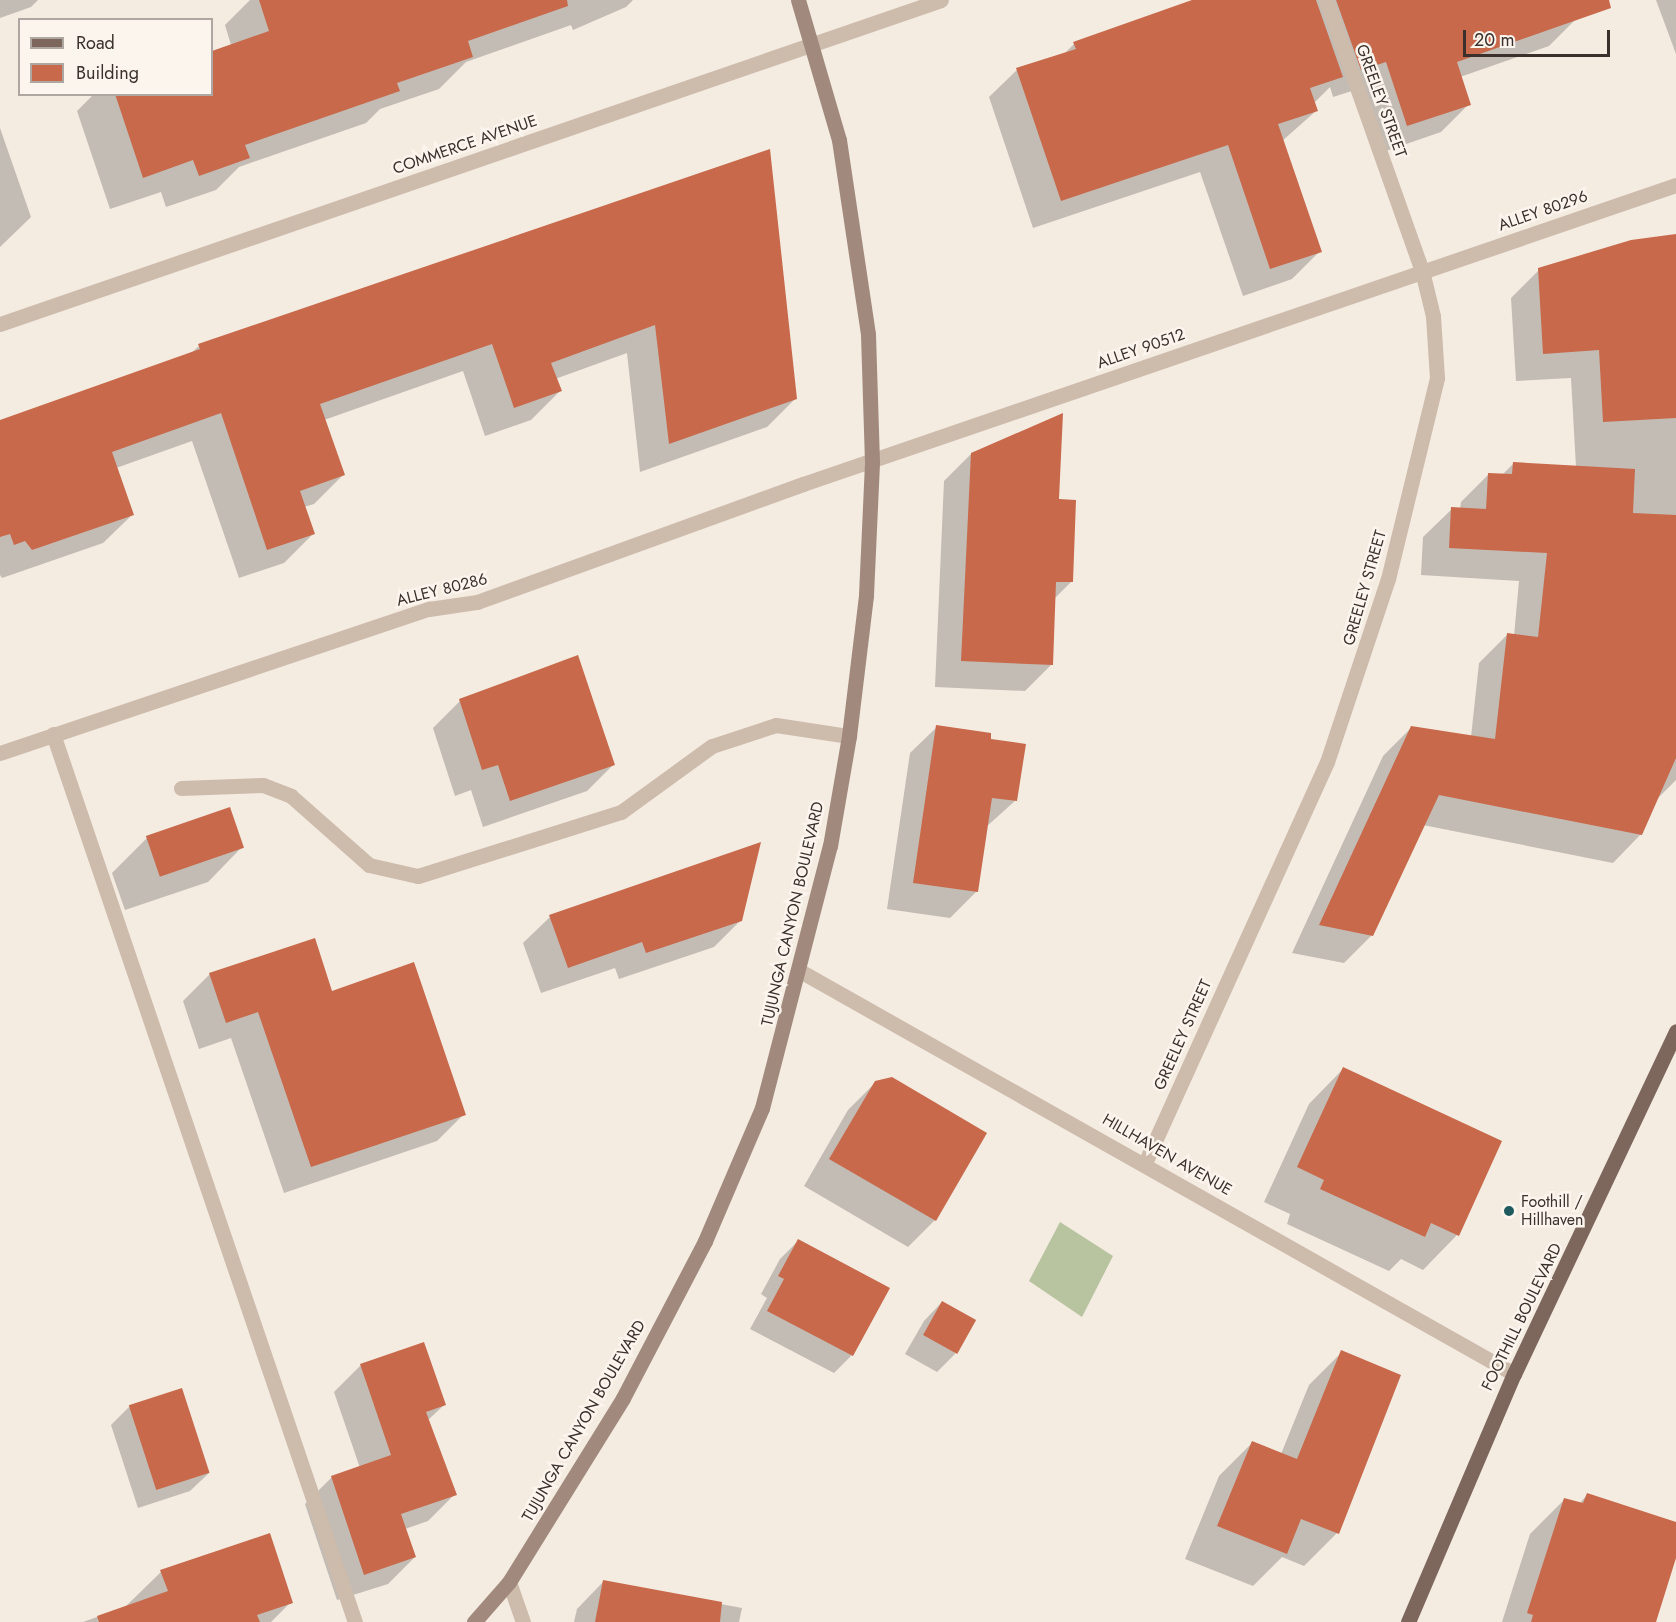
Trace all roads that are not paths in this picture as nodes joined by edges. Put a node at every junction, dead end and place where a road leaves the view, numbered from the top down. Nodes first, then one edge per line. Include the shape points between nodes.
1 (798, 0) edge
2 (941, 0) edge
3 (1326, 0) edge
4 (810, 44) junction
5 (1676, 185) edge
6 (1422, 271) junction
7 (0, 324) edge
8 (872, 462) junction
9 (53, 734) junction
10 (849, 736) junction
11 (0, 753) edge
12 (182, 788) dead end
13 (800, 971) junction
14 (1676, 1030) edge
15 (1145, 1163) junction
16 (1514, 1374) junction
17 (509, 1582) junction
18 (354, 1622) edge
19 (474, 1622) edge
20 (523, 1622) edge
21 (1408, 1622) edge

1 - 4 main road, TUJUNGA CANYON BOULEVARD
2 - 4 street, COMMERCE AVENUE
3 - 6 street, GREELEY STREET
4 - 7 street, COMMERCE AVENUE
4 - 8 main road, TUJUNGA CANYON BOULEVARD via 839,140 858,249 868,334
5 - 6 street, ALLEY 80296
6 - 8 street, ALLEY 90512
6 - 15 street, GREELEY STREET via 1433,316 1437,378 1391,568 1358,677 1327,762
8 - 9 street, ALLEY 80286 via 477,602 429,609
8 - 10 main road, TUJUNGA CANYON BOULEVARD via 866,595
9 - 11 street, ALLEY 80286
9 - 18 street
10 - 12 street via 776,725 712,746 621,812 418,876 369,865 291,796 263,785
10 - 13 main road, TUJUNGA CANYON BOULEVARD via 830,846
13 - 15 street, HILLHAVEN AVENUE
13 - 17 main road, TUJUNGA CANYON BOULEVARD via 762,1108 705,1241 623,1398
14 - 16 main road, FOOTHILL BOULEVARD
15 - 16 street, HILLHAVEN AVENUE
16 - 21 main road, FOOTHILL BOULEVARD
17 - 19 main road, TUJUNGA CANYON BOULEVARD
17 - 20 street

